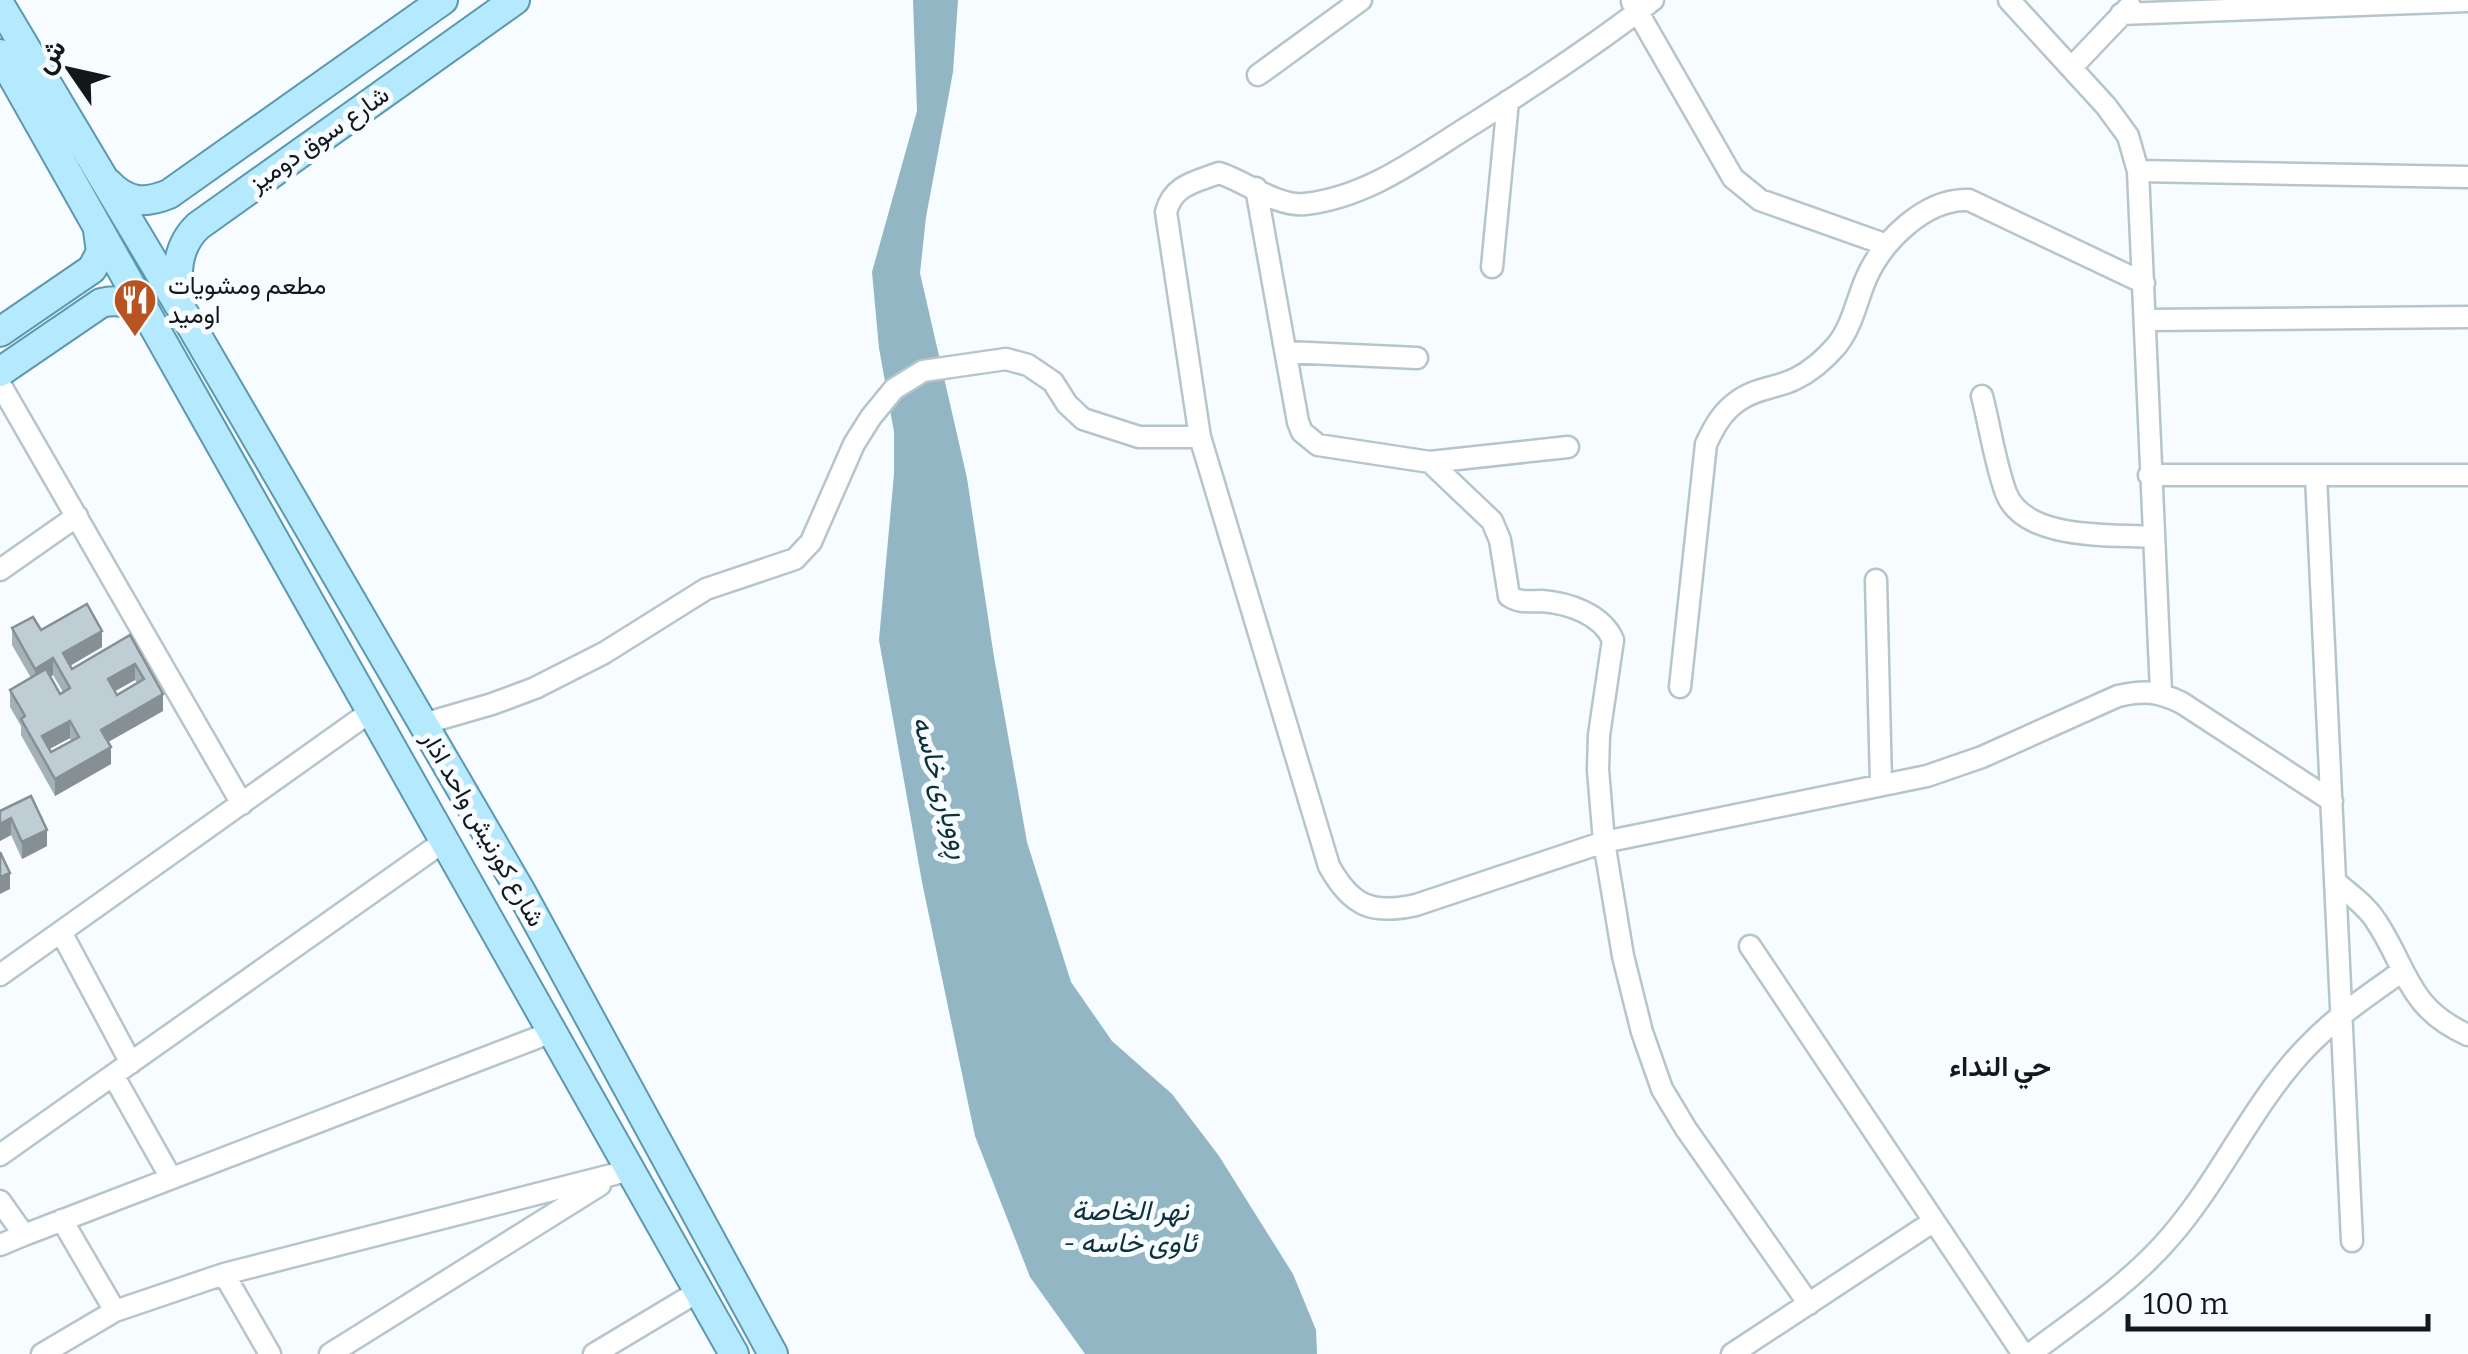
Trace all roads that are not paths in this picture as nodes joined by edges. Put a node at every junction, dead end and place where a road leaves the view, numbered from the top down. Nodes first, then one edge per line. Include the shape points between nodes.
1 (443, 0) edge
2 (516, 0) edge
3 (1361, 0) edge
4 (2009, 0) edge
5 (2468, 1) edge
6 (1641, 4) edge
7 (0, 5) edge
8 (2129, 7) edge
9 (0, 54) edge
10 (2073, 66) junction
11 (1258, 75) dead end
12 (1508, 101) junction
13 (2138, 170) junction
14 (102, 177) junction
15 (2468, 177) edge
16 (1256, 188) junction
17 (93, 215) junction
18 (1887, 246) junction
19 (1492, 267) dead end
20 (2144, 283) junction
21 (63, 291) junction
22 (182, 310) junction
23 (78, 316) junction
24 (2468, 317) edge
25 (2146, 320) junction
26 (156, 331) junction
27 (0, 332) edge
28 (1286, 352) junction
29 (1417, 358) dead end
30 (0, 372) edge
31 (0, 384) edge
32 (1982, 396) dead end
33 (1200, 437) junction
34 (1568, 447) dead end
35 (1430, 462) junction
36 (2468, 474) edge
37 (2149, 475) junction
38 (2316, 476) junction
39 (77, 516) junction
40 (2154, 537) junction
41 (0, 570) edge
42 (1876, 580) dead end
43 (1680, 687) dead end
44 (2160, 692) junction
45 (370, 712) junction
46 (423, 724) junction
47 (1882, 784) junction
48 (2332, 801) junction
49 (242, 804) junction
50 (444, 842) junction
51 (1604, 842) junction
52 (2336, 882) junction
53 (520, 890) junction
54 (484, 910) junction
55 (61, 932) junction
56 (1750, 946) dead end
57 (2401, 972) junction
58 (0, 975) edge
59 (2342, 1014) junction
60 (552, 1032) junction
61 (2468, 1035) edge
62 (122, 1069) junction
63 (0, 1155) edge
64 (624, 1170) junction
65 (171, 1178) junction
66 (0, 1201) edge
67 (62, 1220) junction
68 (1934, 1221) junction
69 (24, 1235) junction
70 (2352, 1240) dead end
71 (0, 1245) edge
72 (224, 1274) junction
73 (699, 1291) junction
74 (1808, 1304) junction
75 (115, 1311) junction
76 (42, 1354) edge
77 (270, 1354) edge
78 (330, 1354) edge
79 (594, 1354) edge
80 (734, 1354) edge
81 (773, 1354) edge
82 (1732, 1354) edge
83 (2027, 1354) edge

1 - 14 main road, شارع سوق دوميز via 169,194 135,200
2 - 22 main road, شارع سوق دوميز via 198,226 179,261
3 - 11 street
4 - 10 street
5 - 8 street
6 - 12 street
6 - 18 street via 1733,178 1760,200
7 - 14 main road, شارع كورنيش واحد اذار
8 - 10 street
9 - 17 main road, شارع كورنيش واحد اذار
10 - 13 street via 2128,136
12 - 16 street via 1368,187 1302,204
12 - 19 street
13 - 15 street
13 - 20 street
14 - 22 main road, شارع كورنيش واحد اذار
16 - 28 street
16 - 33 street via 1219,173 1178,189 1166,212
17 - 21 main road via 102,242 98,261
17 - 26 main road, شارع كورنيش واحد اذار
18 - 20 street via 1934,205 1969,200
18 - 43 street via 1840,341 1820,364 1739,399 1718,418 1706,444
20 - 25 street
21 - 23 main road
21 - 27 main road
22 - 46 main road, شارع كورنيش واحد اذار
23 - 26 main road via 122,301
23 - 30 main road
24 - 25 street
25 - 37 street
26 - 45 main road, شارع كورنيش واحد اذار
28 - 29 street
28 - 35 street via 1298,422 1309,440
31 - 39 street
32 - 40 street via 2008,497 2022,516 2043,528
33 - 46 street via 1139,437 1083,419 1052,382 1006,360 906,378 854,444 812,542 795,559 706,589 535,688
33 - 51 street via 1329,866 1342,890 1364,906 1390,911
34 - 35 street
35 - 51 street via 1492,521 1509,596 1570,606 1608,628 1613,640 1598,770
36 - 38 street
37 - 38 street
37 - 40 street
38 - 48 street
39 - 41 street
39 - 49 street
40 - 44 street
42 - 47 street
44 - 47 street via 2118,696 1982,757
44 - 48 street
45 - 49 street
45 - 50 main road, شارع كورنيش واحد اذار
46 - 53 main road, شارع كورنيش واحد اذار
47 - 51 street
48 - 52 street
49 - 55 street
50 - 54 main road, شارع كورنيش واحد اذار
50 - 62 street
51 - 74 street via 1623,956 1662,1089
52 - 57 street via 2375,920
52 - 59 street
53 - 54 main road
53 - 81 main road, شارع كورنيش واحد اذار
54 - 60 main road, شارع كورنيش واحد اذار
55 - 58 street
55 - 62 street
56 - 68 street
57 - 59 street
57 - 61 street via 2432,1013
59 - 70 street
59 - 83 street via 2268,1094 2171,1237 2128,1281
60 - 64 main road, شارع كورنيش واحد اذار
60 - 65 street
62 - 63 street
62 - 65 street
64 - 72 street
64 - 73 main road, شارع كورنيش واحد اذار
64 - 78 street
65 - 67 street
66 - 69 street
67 - 69 street
67 - 75 street
68 - 74 street
68 - 83 street
69 - 71 street
72 - 75 street
72 - 77 street
73 - 79 street
73 - 80 main road, شارع كورنيش واحد اذار
74 - 82 street
75 - 76 street

